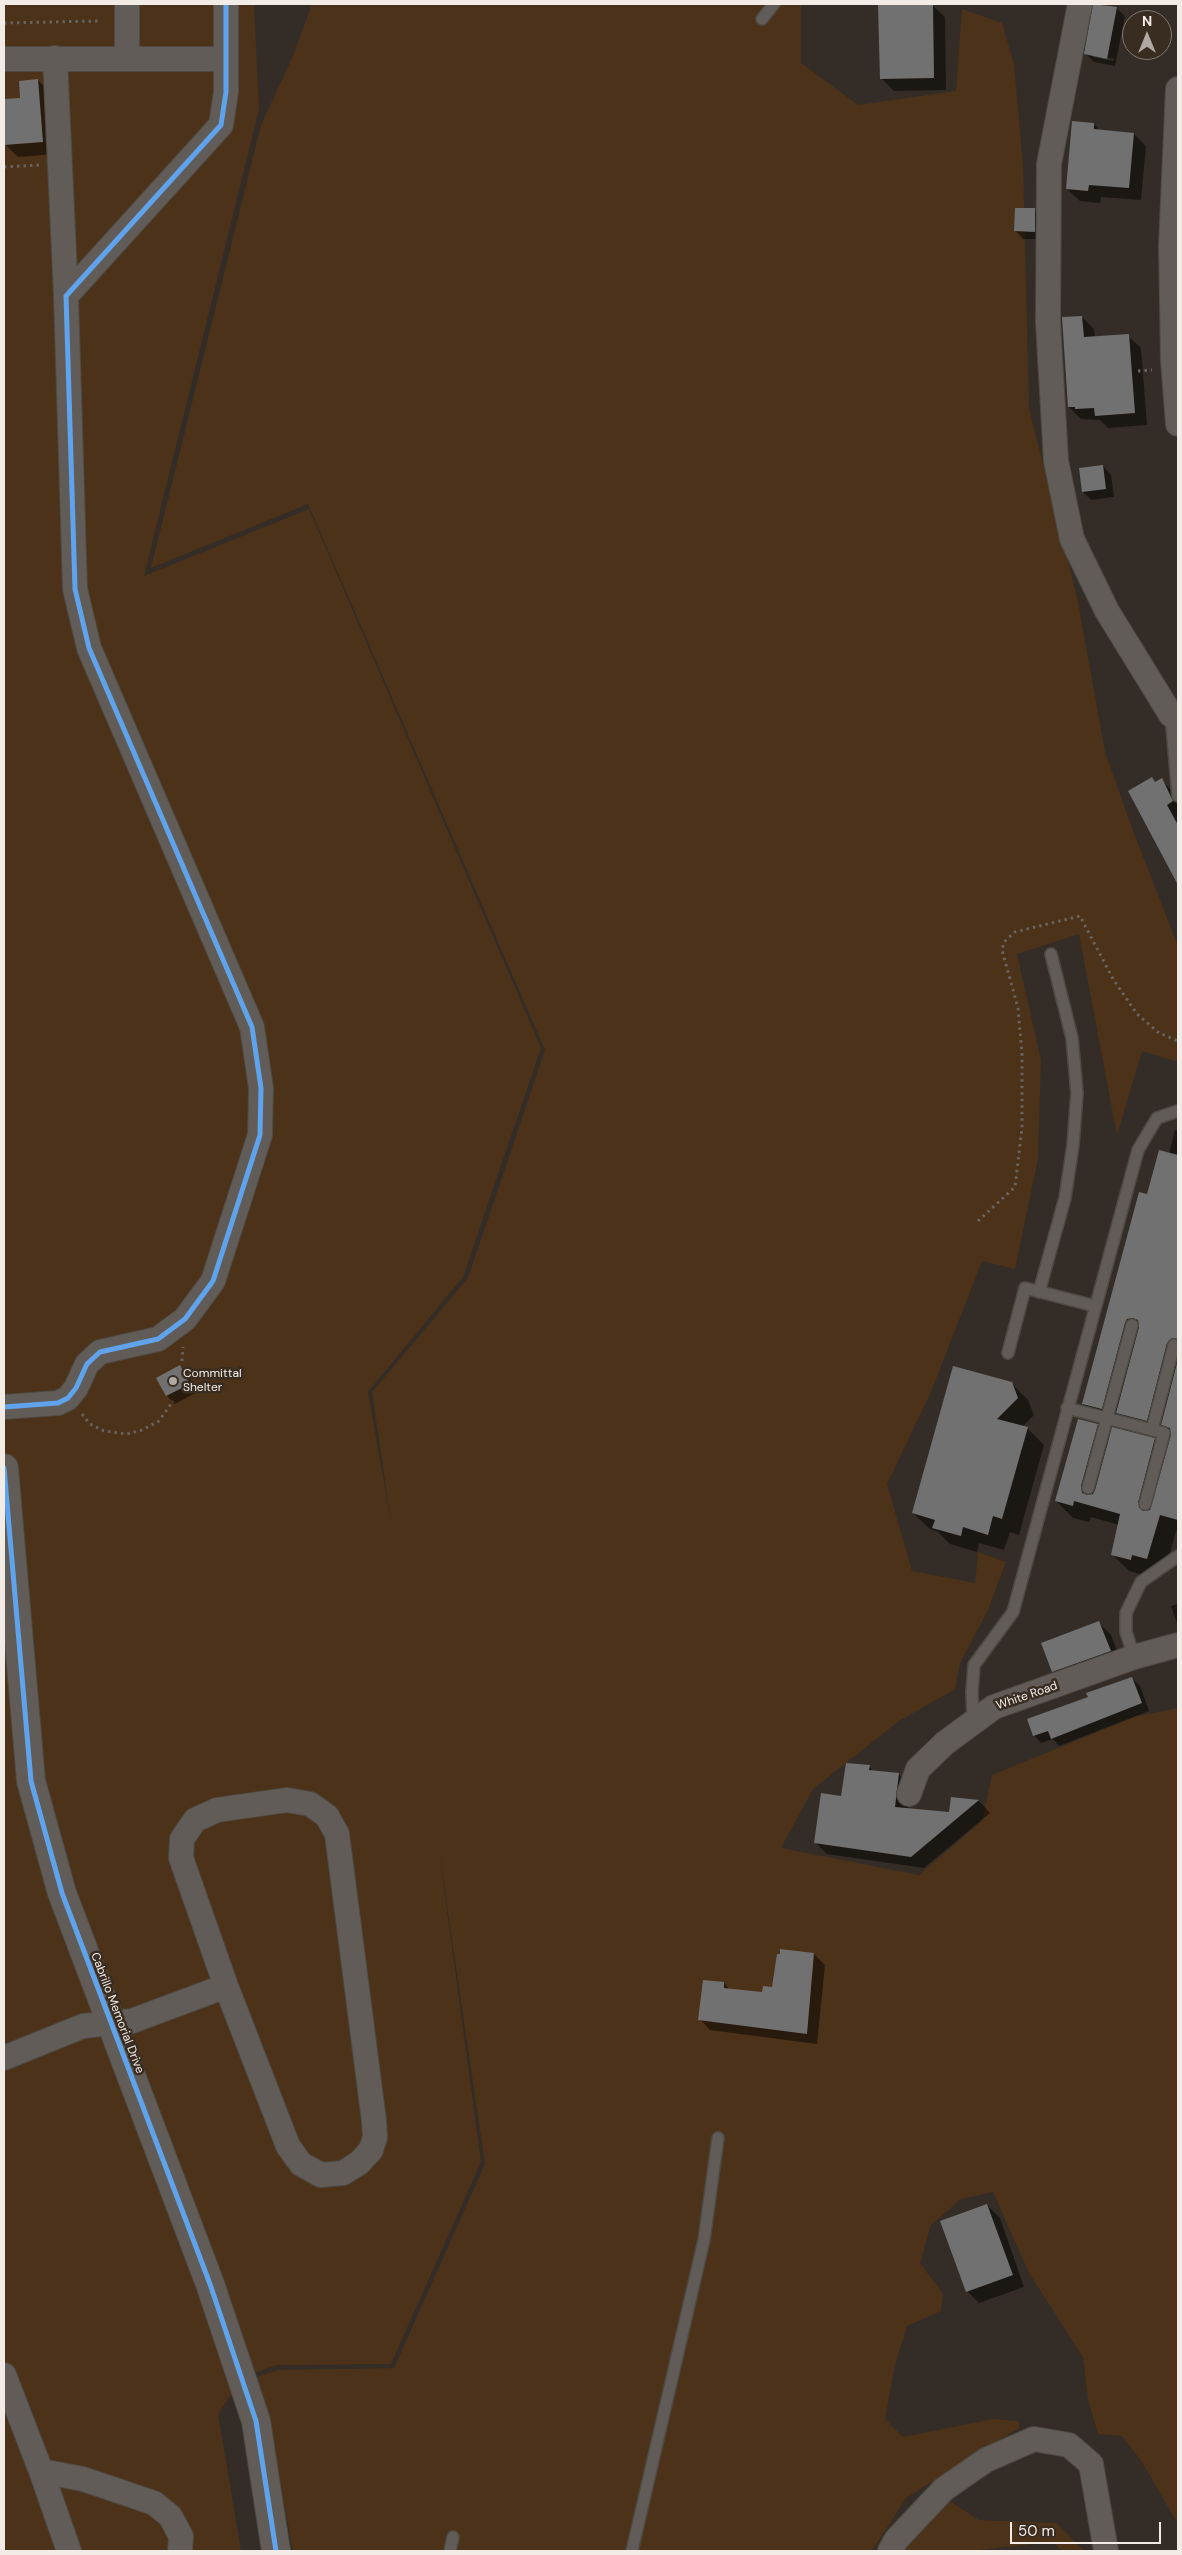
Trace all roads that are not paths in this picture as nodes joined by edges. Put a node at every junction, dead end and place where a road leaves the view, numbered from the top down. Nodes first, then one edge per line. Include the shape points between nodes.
1 (127, 4) edge
2 (226, 4) edge
3 (774, 4) edge
4 (1080, 4) edge
5 (762, 19) dead end
6 (55, 58) junction
7 (127, 58) junction
8 (4, 59) edge
9 (224, 59) junction
10 (1178, 90) edge
11 (1175, 190) edge
12 (66, 296) junction
13 (1178, 424) edge
14 (1175, 716) edge
15 (1178, 796) edge
16 (1051, 954) dead end
17 (1178, 1111) edge
18 (1039, 1292) junction
19 (1095, 1306) junction
20 (1132, 1325) dead end
21 (1174, 1345) dead end
22 (1008, 1353) dead end
23 (4, 1407) edge
24 (1067, 1408) junction
25 (1107, 1418) junction
26 (1152, 1430) junction
27 (4, 1468) edge
28 (1088, 1488) dead end
29 (1145, 1504) dead end
30 (1178, 1556) edge
31 (1178, 1645) edge
32 (1134, 1658) junction
33 (974, 1722) junction
34 (909, 1794) dead end
35 (226, 1986) junction
36 (110, 2023) junction
37 (4, 2058) edge
38 (718, 2138) dead end
39 (4, 2375) edge
40 (41, 2471) junction
41 (453, 2537) dead end
42 (69, 2551) edge
43 (180, 2551) edge
44 (276, 2551) edge
45 (450, 2551) edge
46 (632, 2551) edge
47 (890, 2551) edge
48 (1106, 2551) edge

1 - 7 street
2 - 9 street
3 - 5 lane
4 - 14 street via 1048,164 1048,322 1056,461 1072,539 1107,611
6 - 7 street
6 - 8 street
6 - 12 street
7 - 9 street
9 - 12 street via 226,92 220,126
10 - 11 street
11 - 13 street via 1171,245
12 - 23 street via 77,598 89,648 252,1027 261,1088 260,1135 213,1281 184,1319 158,1339 100,1352 87,1364 68,1398 58,1403
14 - 15 lane
16 - 18 lane via 1072,1038 1077,1093 1065,1198
17 - 19 lane via 1157,1118 1138,1150
18 - 19 lane
18 - 22 lane via 1025,1288
19 - 24 lane
20 - 25 lane
21 - 26 lane
24 - 25 lane
24 - 33 lane via 1013,1612 974,1665
25 - 26 lane
25 - 28 lane
26 - 29 lane via 1164,1433
27 - 36 main road, Cabrillo Memorial Drive via 30,1781 62,1892
30 - 32 lane via 1141,1582 1126,1613 1126,1632
31 - 32 street, White Road
32 - 33 street, White Road via 994,1707
33 - 34 street, White Road via 945,1743 918,1769
35 - 35 street via 288,2146 301,2164 321,2176 343,2173 359,2163 371,2150 375,2137 374,2121 337,1834 327,1816 310,1804 287,1800 217,1810 195,1820 182,1839 181,1858
35 - 36 street via 132,2022
36 - 37 street via 83,2026
36 - 44 main road, Cabrillo Memorial Drive via 210,2284 256,2421
38 - 46 lane via 704,2240
39 - 40 street
40 - 42 street
40 - 43 street via 83,2479 154,2503 170,2516 181,2536
41 - 45 lane
47 - 48 street via 896,2540 944,2489 986,2460 1034,2439 1069,2445 1091,2464

